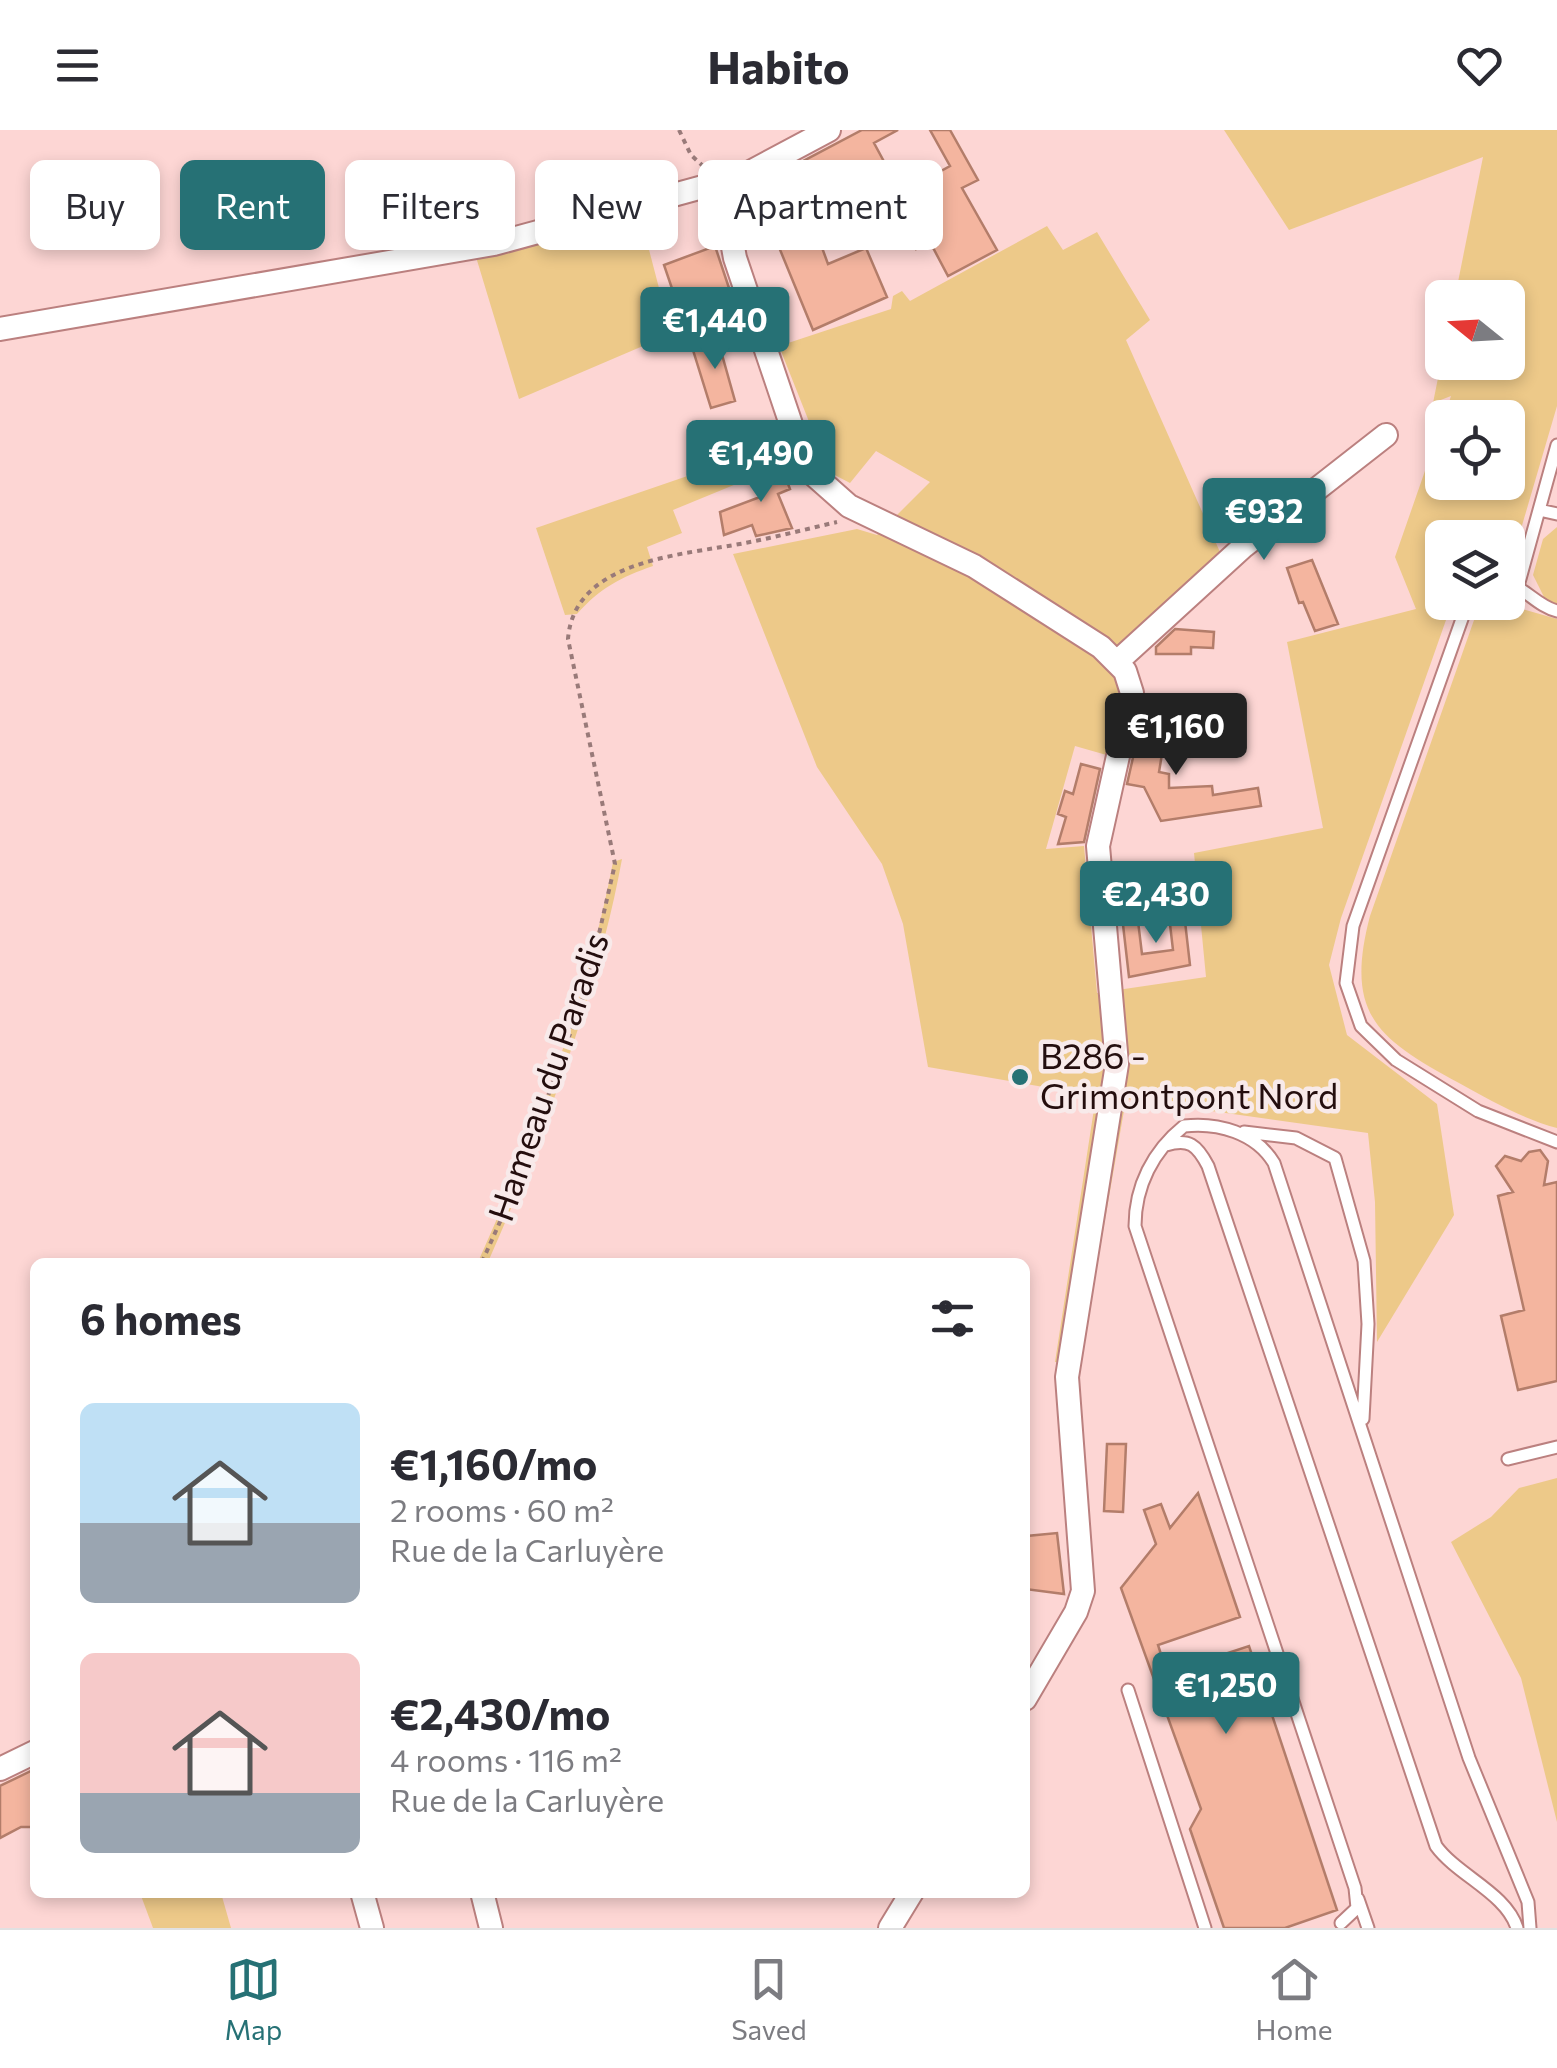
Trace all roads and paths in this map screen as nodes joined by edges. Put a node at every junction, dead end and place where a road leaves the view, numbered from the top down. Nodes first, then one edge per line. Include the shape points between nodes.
1 (679, 130) edge
2 (829, 130) edge
3 (773, 160) edge
4 (698, 161) edge
5 (698, 188) edge
6 (734, 250) edge
7 (0, 329) edge
8 (1386, 436) dead end
9 (1557, 445) edge
10 (1539, 510) junction
11 (866, 514) junction
12 (1557, 514) edge
13 (1525, 549) edge
14 (1525, 596) edge
15 (1557, 612) edge
16 (1462, 620) edge
17 (1118, 661) junction
18 (1232, 1131) junction
19 (1557, 1142) edge
20 (1164, 1146) junction
21 (484, 1258) edge
22 (1365, 1438) junction
23 (1557, 1448) edge
24 (1508, 1459) dead end
25 (1030, 1690) edge
26 (1128, 1690) dead end
27 (30, 1754) edge
28 (0, 1769) edge
29 (364, 1898) edge
30 (484, 1898) edge
31 (908, 1898) edge
32 (1358, 1900) junction
33 (1341, 1923) dead end
34 (372, 1928) edge
35 (491, 1928) edge
36 (890, 1928) edge
37 (1205, 1928) edge
38 (1368, 1928) edge
39 (1517, 1928) edge
40 (1530, 1928) edge

1 - 4 path
2 - 3 street
5 - 7 street via 446,254
6 - 11 street via 798,442 826,488
8 - 17 street via 1244,546
9 - 10 lane
10 - 12 lane
10 - 13 lane
11 - 17 street via 974,566
11 - 21 path, Hameau du Paradis via 622,570 581,598 570,618 568,639 615,864 587,986
14 - 15 lane
16 - 19 lane via 1353,926 1346,983 1361,1026 1396,1060 1478,1111
17 - 25 street via 1129,681 1131,708 1098,846 1117,1064 1067,1377 1083,1590
18 - 20 lane via 1184,1126
18 - 22 lane via 1254,1140 1274,1163
18 - 22 lane via 1296,1138 1335,1158 1364,1261
20 - 32 lane via 1140,1186 1136,1226
20 - 39 lane via 1192,1143 1208,1166 1436,1846 1449,1864 1506,1907
22 - 40 lane via 1469,1758 1528,1902
23 - 24 lane
26 - 37 lane
27 - 28 street
29 - 34 street
30 - 35 street
31 - 36 street
32 - 33 lane
32 - 38 lane

